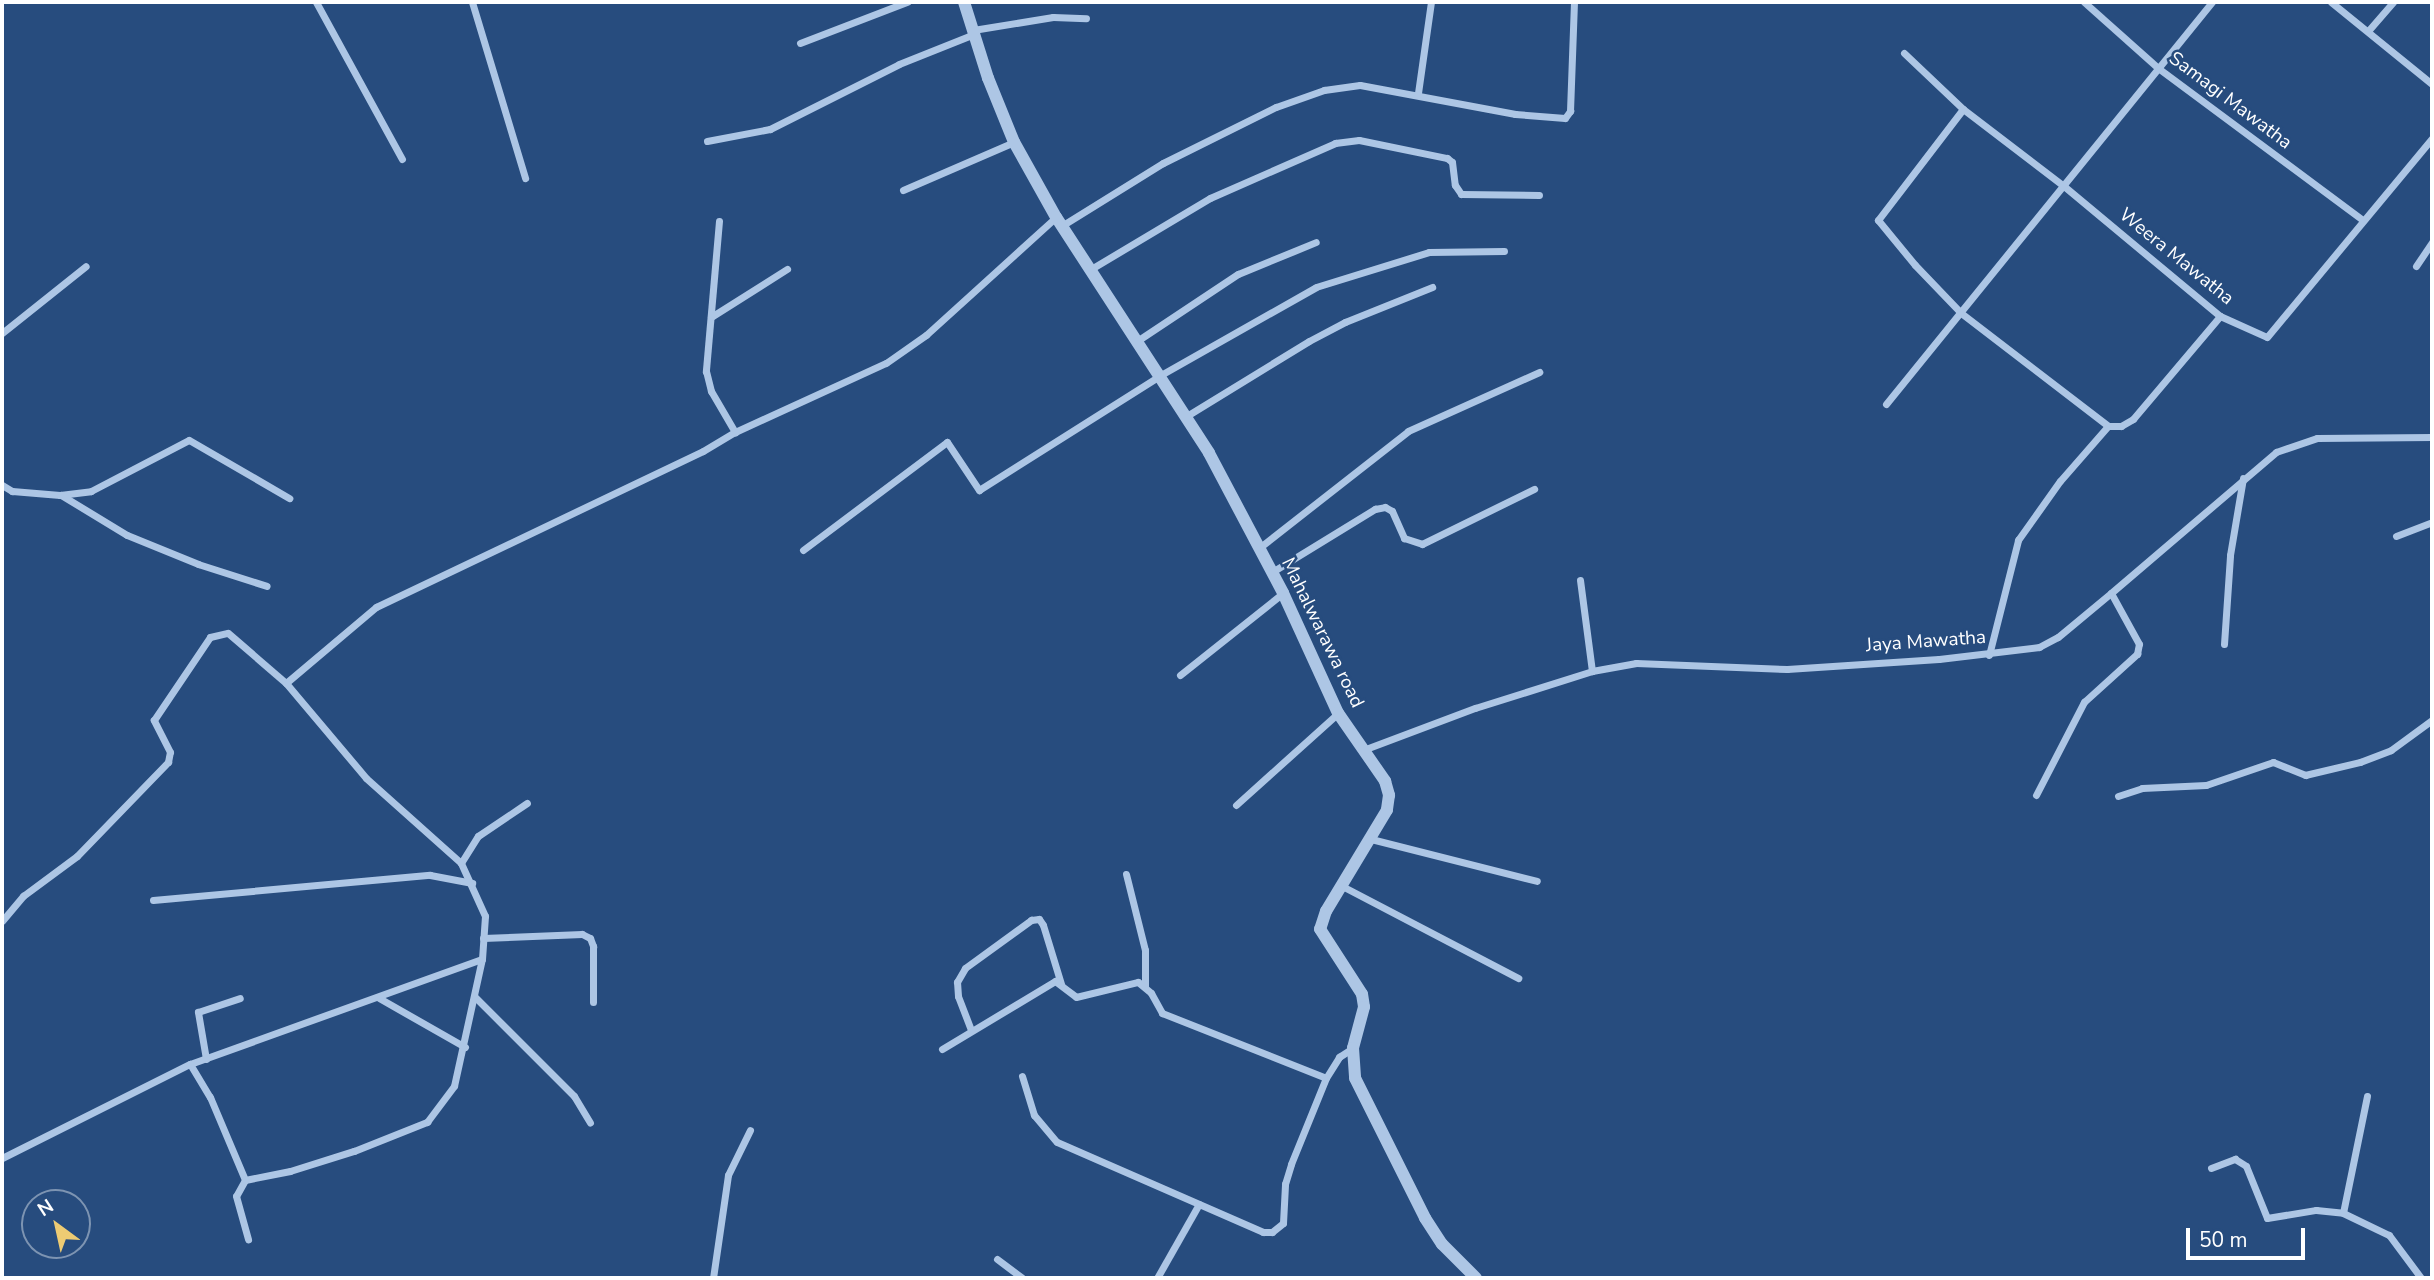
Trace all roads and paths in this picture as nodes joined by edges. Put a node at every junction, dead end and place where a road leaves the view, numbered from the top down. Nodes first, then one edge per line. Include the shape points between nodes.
1 (316, 2) edge
2 (472, 2) edge
3 (907, 2) edge
4 (964, 2) edge
5 (1431, 2) edge
6 (1574, 2) edge
7 (2084, 2) edge
8 (2212, 2) edge
9 (2331, 2) edge
10 (2393, 2) edge
11 (1086, 18) dead end
12 (2368, 31) junction
13 (973, 32) junction
14 (800, 43) dead end
15 (1904, 53) dead end
16 (2158, 68) junction
17 (2432, 84) edge
18 (1418, 93) junction
19 (1963, 109) junction
20 (2432, 138) edge
21 (707, 141) dead end
22 (1014, 142) junction
23 (402, 159) dead end
24 (525, 178) dead end
25 (2065, 187) junction
26 (903, 190) dead end
27 (1539, 195) dead end
28 (2363, 220) junction
29 (719, 221) dead end
30 (1059, 221) junction
31 (1316, 242) dead end
32 (2432, 242) edge
33 (1504, 251) dead end
34 (86, 266) dead end
35 (2416, 266) dead end
36 (787, 269) dead end
37 (1091, 269) junction
38 (1432, 287) dead end
39 (1961, 313) junction
40 (2220, 316) junction
41 (711, 317) junction
42 (2, 333) edge
43 (1137, 341) junction
44 (1539, 372) dead end
45 (1159, 376) junction
46 (1886, 404) dead end
47 (1185, 416) junction
48 (2108, 426) junction
49 (736, 432) junction
50 (2432, 437) edge
51 (2243, 478) junction
52 (2, 485) edge
53 (1534, 489) dead end
54 (60, 495) junction
55 (289, 498) dead end
56 (2432, 522) edge
57 (2396, 536) dead end
58 (1259, 548) junction
59 (803, 550) dead end
60 (1272, 572) junction
61 (1580, 580) dead end
62 (267, 586) dead end
63 (1283, 593) junction
64 (2111, 593) junction
65 (2224, 644) dead end
66 (1989, 655) junction
67 (1592, 671) junction
68 (1180, 676) dead end
69 (286, 683) junction
70 (1338, 713) junction
71 (2432, 720) edge
72 (1363, 750) junction
73 (2036, 795) dead end
74 (2118, 796) dead end
75 (527, 803) dead end
76 (1236, 805) dead end
77 (1371, 839) junction
78 (461, 863) junction
79 (1126, 874) dead end
80 (1537, 881) dead end
81 (472, 883) junction
82 (1342, 886) junction
83 (153, 900) dead end
84 (2, 921) edge
85 (483, 938) junction
86 (482, 959) junction
87 (1518, 978) dead end
88 (1061, 984) junction
89 (1145, 986) junction
90 (475, 997) junction
91 (240, 998) dead end
92 (379, 998) junction
93 (593, 1002) dead end
94 (971, 1030) junction
95 (465, 1047) junction
96 (1353, 1048) junction
97 (942, 1049) dead end
98 (206, 1059) junction
99 (190, 1064) junction
100 (1021, 1076) dead end
101 (1326, 1078) junction
102 (2367, 1096) dead end
103 (590, 1123) dead end
104 (750, 1130) dead end
105 (2, 1158) edge
106 (2210, 1168) dead end
107 (245, 1180) junction
108 (1199, 1204) junction
109 (2343, 1213) junction
110 (248, 1239) dead end
111 (997, 1259) dead end
112 (713, 1278) edge
113 (1023, 1278) edge
114 (1157, 1278) edge
115 (1476, 1278) edge
116 (2421, 1278) edge

1 - 23 street
2 - 24 street
3 - 14 street
4 - 13 street, Mahalwarawa road
5 - 18 street
6 - 18 street via 1570,111 1565,118 1515,114
7 - 16 street, Samagi Mawatha
8 - 16 street
9 - 12 street
10 - 12 street
11 - 13 street via 1052,17
12 - 17 street
13 - 21 street via 770,129
13 - 22 street, Mahalwarawa road
15 - 19 street, Weera Mawatha
16 - 25 street
16 - 28 street, Samagi Mawatha
18 - 30 street via 1360,85 1324,90 1276,107
19 - 25 street, Weera Mawatha
19 - 39 street via 1878,220
20 - 28 street, Weera Mawatha
22 - 26 street
22 - 30 street, Mahalwarawa road
25 - 39 street
25 - 40 street, Weera Mawatha
27 - 37 street via 1461,194 1447,158 1359,140 1335,143 1210,198
28 - 40 street, Weera Mawatha via 2267,337
29 - 41 street
30 - 37 street, Mahalwarawa road
30 - 49 street via 908,350
31 - 43 street via 1238,274
32 - 35 street
33 - 45 street via 1429,252 1316,286
34 - 42 street
36 - 41 street
37 - 43 street, Mahalwarawa road
38 - 47 street via 1321,334
39 - 46 street
39 - 48 street
40 - 48 street via 2133,419 2121,426
41 - 49 street via 707,382
43 - 45 street, Mahalwarawa road
44 - 58 street via 1408,431
45 - 47 street, Mahalwarawa road
45 - 59 street via 979,490 947,442
47 - 58 street, Mahalwarawa road
48 - 66 street via 2035,512 2018,540
49 - 69 street via 376,607
50 - 51 street, Jaya Mawatha via 2317,438 2276,452
51 - 64 street, Jaya Mawatha
51 - 65 street
52 - 54 street via 12,491
53 - 60 street via 1422,544 1404,538 1392,511 1376,509
54 - 55 street via 91,491 189,440
54 - 62 street via 127,535
56 - 57 street
58 - 60 street, Mahalwarawa road
60 - 63 street, Mahalwarawa road
61 - 67 street
63 - 68 street
63 - 70 street, Mahalwarawa road
64 - 66 street, Jaya Mawatha via 2050,642
64 - 73 street via 2139,644 2137,654 2084,702
66 - 67 street, Jaya Mawatha via 1787,669 1636,663
67 - 72 street, Jaya Mawatha
69 - 78 street via 366,778
69 - 84 street via 228,633 210,637 154,720 170,752 168,762 77,856 23,896
70 - 72 street, Mahalwarawa road
70 - 76 street
71 - 74 street via 2391,750 2360,762 2305,775 2273,762 2206,785 2142,788
72 - 77 street, Mahalwarawa road via 1385,781 1389,795 1387,810
75 - 78 street via 478,836
77 - 80 street
77 - 82 street, Mahalwarawa road
78 - 81 street
79 - 89 street via 1145,950
81 - 83 street via 430,875
81 - 85 street via 485,916
82 - 87 street
82 - 96 street, Mahalwarawa road via 1320,929 1362,994 1364,1007
85 - 86 street
85 - 93 street via 582,934 590,938
86 - 90 street
86 - 92 street
88 - 89 street via 1076,997 1129,984
88 - 94 street via 1049,982
88 - 94 street via 1043,925 1039,919 1031,920 965,968 957,982
89 - 101 street via 1162,1013
90 - 95 street
90 - 103 street via 574,1096
91 - 98 street via 198,1012
92 - 95 street
92 - 98 street
94 - 97 street
95 - 107 street via 454,1086 427,1122 354,1152
96 - 101 street via 1339,1057
96 - 115 street, Mahalwarawa road via 1355,1078 1425,1218 1441,1244
98 - 99 street
99 - 105 street
99 - 107 street via 211,1097
100 - 108 street via 1034,1115 1057,1142
101 - 108 street via 1291,1164 1285,1184 1286,1211 1278,1230 1263,1232
102 - 109 street
104 - 112 street via 727,1175
106 - 109 street via 2235,1159 2246,1166 2267,1218 2316,1210
107 - 110 street via 236,1196
108 - 114 street
109 - 116 street via 2389,1235
111 - 113 street

